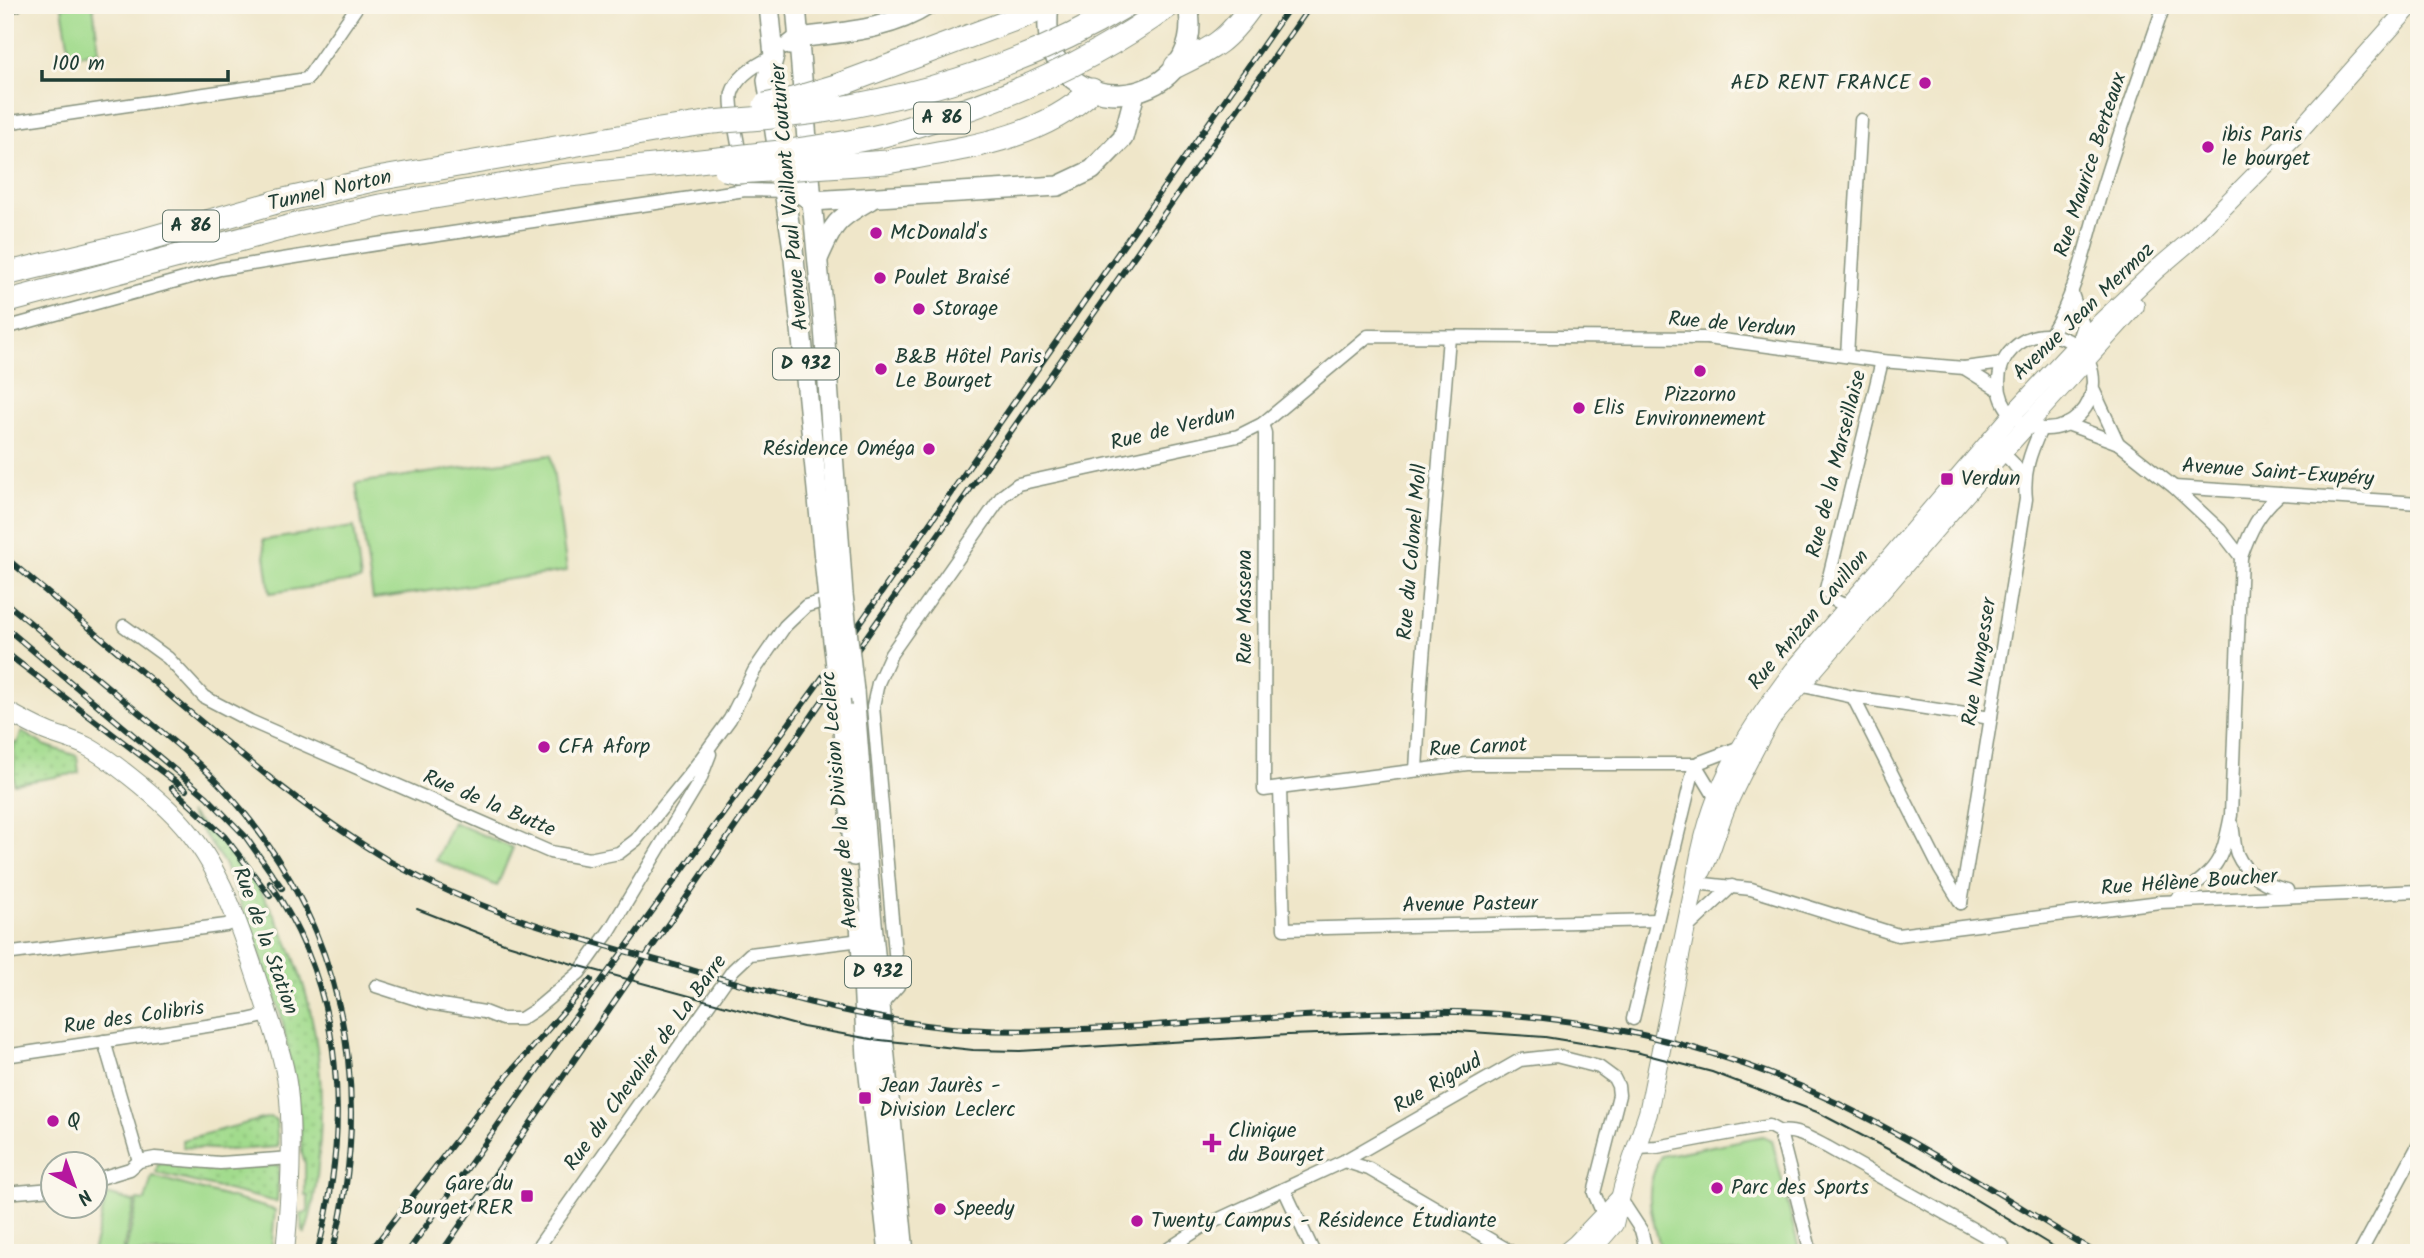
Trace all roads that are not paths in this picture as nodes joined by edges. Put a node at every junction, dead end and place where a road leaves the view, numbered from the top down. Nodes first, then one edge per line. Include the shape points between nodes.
1 (17, 5) edge
2 (358, 5) edge
3 (769, 5) edge
4 (796, 5) edge
5 (928, 5) edge
6 (1047, 5) edge
7 (1127, 5) edge
8 (1170, 5) edge
9 (1188, 5) edge
10 (1252, 5) edge
11 (2164, 5) edge
12 (2411, 5) edge
13 (5, 7) edge
14 (799, 38) junction
15 (774, 56) junction
16 (1176, 66) junction
17 (1092, 90) junction
18 (1135, 93) junction
19 (1861, 120) dead end
20 (712, 122) junction
21 (5, 123) edge
22 (691, 162) junction
23 (745, 190) junction
24 (797, 194) junction
25 (874, 198) junction
26 (817, 260) junction
27 (5, 274) edge
28 (2071, 291) junction
29 (5, 302) edge
30 (5, 328) edge
31 (2050, 335) junction
32 (1449, 337) junction
33 (2081, 353) junction
34 (1847, 356) junction
35 (1882, 361) junction
36 (2003, 363) junction
37 (1964, 368) junction
38 (2092, 387) junction
39 (1999, 390) junction
40 (2026, 423) junction
41 (1262, 424) junction
42 (2067, 424) junction
43 (2118, 443) junction
44 (2003, 453) junction
45 (2024, 478) junction
46 (2174, 487) junction
47 (2280, 494) junction
48 (2419, 503) edge
49 (2241, 557) junction
50 (836, 597) junction
51 (1848, 607) junction
52 (124, 626) dead end
53 (1799, 685) junction
54 (1853, 697) junction
55 (5, 710) edge
56 (1991, 718) junction
57 (716, 739) junction
58 (1740, 747) junction
59 (1695, 764) junction
60 (1416, 770) junction
61 (1280, 788) junction
62 (1264, 790) joint
63 (1715, 797) junction
64 (2231, 815) junction
65 (1695, 883) junction
66 (1732, 886) junction
67 (2419, 891) edge
68 (2308, 894) junction
69 (2174, 901) junction
70 (237, 920) junction
71 (1657, 920) junction
72 (1684, 930) junction
73 (861, 940) junction
74 (5, 954) edge
75 (376, 986) dead end
76 (881, 1005) junction
77 (268, 1015) junction
78 (1633, 1019) dead end
79 (104, 1041) junction
80 (5, 1056) edge
81 (1780, 1132) junction
82 (2419, 1144) edge
83 (1638, 1147) junction
84 (291, 1158) junction
85 (139, 1161) junction
86 (1344, 1161) junction
87 (108, 1176) edge
88 (1284, 1189) junction
89 (38, 1190) edge
90 (5, 1193) edge
91 (1620, 1198) junction
92 (1603, 1214) junction
93 (2003, 1246) dead end
94 (285, 1253) edge
95 (534, 1253) edge
96 (889, 1253) edge
97 (904, 1253) edge
98 (1162, 1253) edge
99 (1314, 1253) edge
100 (1513, 1253) edge
101 (1565, 1253) edge
102 (1589, 1253) edge
103 (1647, 1253) edge
104 (1811, 1253) edge
105 (2360, 1253) edge

1 - 13 street
2 - 21 street via 307,79
3 - 15 main road, Avenue Paul Vaillant Couturier / D 932
4 - 14 main road, Avenue Paul Vaillant Couturier / D 932
5 - 14 main road via 903,19 867,29
6 - 17 main road via 1049,45 1059,64 1073,80
6 - 20 highway, bridge via 867,75 793,99 739,110
7 - 20 highway, A 86, bridge via 1043,50 946,84 820,112
8 - 22 highway, A 86, bridge via 1068,68 952,115 860,140
9 - 16 main road via 1190,28
10 - 16 highway via 1215,47
11 - 28 street, Rue Maurice Berteaux
12 - 33 main road, Avenue Jean Mermoz via 2303,126 2155,271
14 - 15 main road
14 - 24 main road, Avenue Paul Vaillant Couturier / D 932
15 - 23 street via 741,78 732,94
15 - 24 main road, Avenue Paul Vaillant Couturier / D 932 via 767,80 775,130
16 - 18 main road via 1150,88
17 - 18 main road
17 - 22 highway, bridge via 1077,104 1035,127 985,144 887,162 738,172
18 - 25 main road via 1123,138 1092,170 1058,186
19 - 34 street
20 - 27 highway, Tunnel Norton / A 86 via 377,179
22 - 29 highway, Tunnel Norton / A 86 via 560,176 380,206
23 - 24 street
23 - 30 street via 220,269
24 - 25 main road
24 - 26 main road, Avenue Paul Vaillant Couturier / D 932
24 - 50 main road, Avenue Paul Vaillant Couturier / D 932 via 804,345
25 - 26 main road via 843,215 831,228
26 - 50 main road, Avenue Paul Vaillant Couturier / D 932
28 - 31 street, Rue Maurice Berteaux
28 - 33 street via 2083,326
31 - 33 street via 2064,339
31 - 36 street via 2022,342
32 - 34 street, Rue de Verdun via 1707,338
32 - 41 street, Rue de Verdun via 1368,336
32 - 60 street, Rue du Colonel Moll
33 - 38 street via 2092,373
33 - 40 main road, Avenue Jean Mermoz
34 - 35 street, Rue de Verdun
35 - 37 street, Rue de Verdun
35 - 51 street, Rue de la Marseillaise via 1826,589
36 - 37 street, Rue de Verdun
36 - 39 street
37 - 39 street, Rue de Verdun
38 - 42 street via 2080,414
38 - 43 street
39 - 40 street via 2004,404
40 - 42 street via 2054,428
40 - 44 main road, Rue Anizan Cavillon
40 - 45 street, Rue Nungesser via 2031,450
40 - 51 main road, Rue Anizan Cavillon
41 - 62 street, Rue Massena
41 - 76 street, Rue de Verdun via 1238,436 1191,448 1018,484 1002,496 891,654 873,706 898,986
42 - 43 street, Avenue Saint-Exupéry
43 - 46 street, Avenue Saint-Exupéry
44 - 45 street
44 - 53 main road, Rue Anizan Cavillon
45 - 56 street, Rue Nungesser via 2026,499
46 - 47 street, Avenue Saint-Exupéry
46 - 49 street
47 - 48 street, Avenue Saint-Exupéry
47 - 49 street via 2254,523
49 - 64 street
50 - 57 street, Rue de la Butte via 806,607 785,626
50 - 73 main road, Avenue de la Division Leclerc / D 932, bridge
50 - 76 main road, Avenue de la Division Leclerc / D 932, bridge via 854,691
51 - 58 main road, Rue Anizan Cavillon via 1760,714
52 - 57 street, Rue de la Butte via 168,658 204,697 550,852 589,859 618,853 636,840
53 - 54 street
53 - 65 main road, Rue Anizan Cavillon via 1752,752
54 - 56 street
54 - 56 street, Rue Nungesser via 1961,904
55 - 70 main road, Rue de la Station via 87,747 167,808 209,858
57 - 75 street via 700,780 610,930 579,973 535,1010 520,1019 502,1019
58 - 59 street
58 - 63 main road, Rue Anizan Cavillon
59 - 60 street, Rue Carnot via 1467,764
59 - 63 street
59 - 71 street
60 - 61 street, Rue Carnot
61 - 62 street, Rue Carnot
61 - 71 street, Avenue Pasteur via 1284,929
63 - 65 main road, Rue Anizan Cavillon via 1700,845
64 - 68 street via 2237,855 2253,875 2269,886
64 - 69 street via 2216,867
65 - 66 street, Rue Hélène Boucher
65 - 72 main road, Rue Anizan Cavillon
66 - 69 street, Rue Hélène Boucher via 1898,935
66 - 72 street
67 - 68 street, Rue Hélène Boucher
68 - 69 street, Rue Hélène Boucher
70 - 74 street
70 - 77 main road, Rue de la Station
71 - 78 street
72 - 83 main road, Rue Anizan Cavillon
73 - 95 street, Rue du Chevalier de La Barre via 750,954 733,970
73 - 96 main road, Avenue de la Division Leclerc / D 932 via 867,1058
76 - 97 main road, Avenue de la Division Leclerc / D 932
77 - 79 street, Rue des Colibris
77 - 84 main road, Rue de la Station via 282,1054 289,1097
79 - 80 street, Rue des Colibris
79 - 85 street
81 - 83 street via 1769,1126
81 - 93 street via 1798,1133 1827,1147
81 - 104 street
82 - 105 street
83 - 91 main road, Rue Anizan Cavillon
84 - 85 street via 220,1163
84 - 94 main road, Rue de la Station
85 - 87 street
86 - 88 street, Rue Rigaud
86 - 92 street, Rue Rigaud via 1520,1060 1556,1056 1599,1067 1618,1086 1594,1193
86 - 100 street via 1369,1170
88 - 98 street, Rue Rigaud via 1202,1227
88 - 99 street
89 - 90 street
91 - 92 main road, Rue Anizan Cavillon
91 - 102 main road, Rue Anizan Cavillon via 1614,1224
91 - 103 street via 1641,1230
92 - 101 main road, Rue Anizan Cavillon

